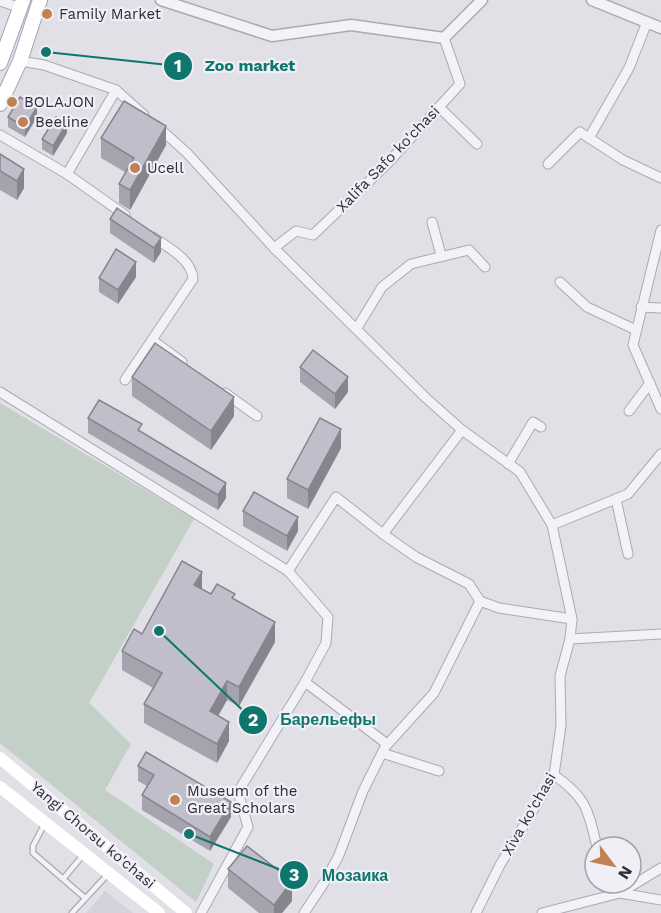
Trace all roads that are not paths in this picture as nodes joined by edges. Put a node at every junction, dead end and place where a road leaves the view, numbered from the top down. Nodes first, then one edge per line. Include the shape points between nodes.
1 (40, 0) edge
2 (161, 0) edge
3 (482, 0) edge
4 (592, 0) edge
5 (0, 1) edge
6 (22, 4) edge
7 (647, 22) junction
8 (661, 28) edge
9 (444, 38) junction
10 (20, 61) junction
11 (0, 63) edge
12 (116, 90) junction
13 (0, 104) edge
14 (439, 107) junction
15 (0, 135) edge
16 (589, 138) junction
17 (477, 144) dead end
18 (548, 164) dead end
19 (67, 174) junction
20 (661, 178) edge
21 (133, 221) edge
22 (432, 222) dead end
23 (142, 228) edge
24 (661, 230) edge
25 (274, 248) junction
26 (441, 255) junction
27 (485, 267) dead end
28 (560, 282) dead end
29 (641, 307) junction
30 (661, 308) edge
31 (357, 328) junction
32 (636, 330) junction
33 (152, 340) junction
34 (190, 368) edge
35 (125, 380) dead end
36 (650, 383) junction
37 (219, 388) edge
38 (0, 392) edge
39 (661, 409) edge
40 (629, 411) dead end
41 (257, 416) dead end
42 (541, 427) dead end
43 (462, 430) junction
44 (661, 454) edge
45 (508, 464) junction
46 (616, 499) junction
47 (552, 525) junction
48 (383, 534) junction
49 (628, 554) dead end
50 (288, 571) junction
51 (480, 601) junction
52 (572, 619) junction
53 (661, 634) edge
54 (570, 639) junction
55 (305, 682) junction
56 (384, 749) junction
57 (0, 758) edge
58 (439, 771) dead end
59 (554, 775) junction
60 (0, 787) edge
61 (45, 823) junction
62 (594, 835) edge
63 (84, 854) junction
64 (661, 868) edge
65 (109, 873) junction
66 (63, 879) junction
67 (643, 879) edge
68 (612, 895) edge
69 (632, 895) edge
70 (85, 898) junction
71 (661, 900) edge
72 (72, 913) edge
73 (159, 913) edge
74 (186, 913) edge
75 (201, 913) edge
76 (304, 913) edge
77 (476, 913) edge
78 (542, 913) edge

1 - 10 main road
2 - 9 street via 272,36 351,25
3 - 9 street
4 - 7 street
5 - 6 street
6 - 11 main road
7 - 8 street
7 - 16 street via 629,68
9 - 14 street, Xalifa Safo ko'chasi via 460,84
10 - 12 street via 44,65
10 - 13 main road
12 - 19 street
12 - 25 street, Xiva ko'chasi via 187,153
14 - 17 street
14 - 25 street, Xalifa Safo ko'chasi via 313,235 296,231
15 - 19 street
16 - 18 street via 580,132
16 - 20 street
19 - 21 street
22 - 26 street
23 - 33 street via 193,271 193,279
24 - 29 street
25 - 31 street, Xiva ko'chasi
26 - 27 street via 469,250
26 - 31 street via 411,264 382,287
28 - 32 street via 586,307
29 - 30 street
29 - 32 street
31 - 43 street, Xiva ko'chasi
32 - 36 street via 633,345
33 - 34 street
33 - 35 street
36 - 39 street
36 - 40 street
37 - 41 street
38 - 50 street
42 - 45 street via 532,422
43 - 45 street, Xiva ko'chasi
43 - 48 street
44 - 46 street via 628,494
45 - 47 street, Xiva ko'chasi via 520,472
46 - 47 street
46 - 49 street
47 - 52 street, Xiva ko'chasi
48 - 50 street via 336,496
48 - 51 street via 416,557 469,584
50 - 55 street via 328,617 326,643
51 - 52 street via 499,608
51 - 56 street via 434,693
52 - 54 street, Xiva ko'chasi
53 - 54 street
54 - 59 street, Xiva ko'chasi via 560,676 561,724
55 - 56 street
55 - 75 street via 238,792 248,827
56 - 58 street
56 - 76 street via 339,855
57 - 74 main road, Yangi Chorsu ko'chasi
59 - 62 street via 585,804
59 - 77 street, Xiva ko'chasi
60 - 61 main road, Yangi Chorsu ko'chasi
61 - 63 main road, Yangi Chorsu ko'chasi
61 - 66 lane via 33,853
63 - 65 main road, Yangi Chorsu ko'chasi
63 - 66 lane
64 - 67 street
65 - 70 lane
65 - 73 main road, Yangi Chorsu ko'chasi
66 - 70 lane
68 - 78 street
69 - 71 street
70 - 72 lane

